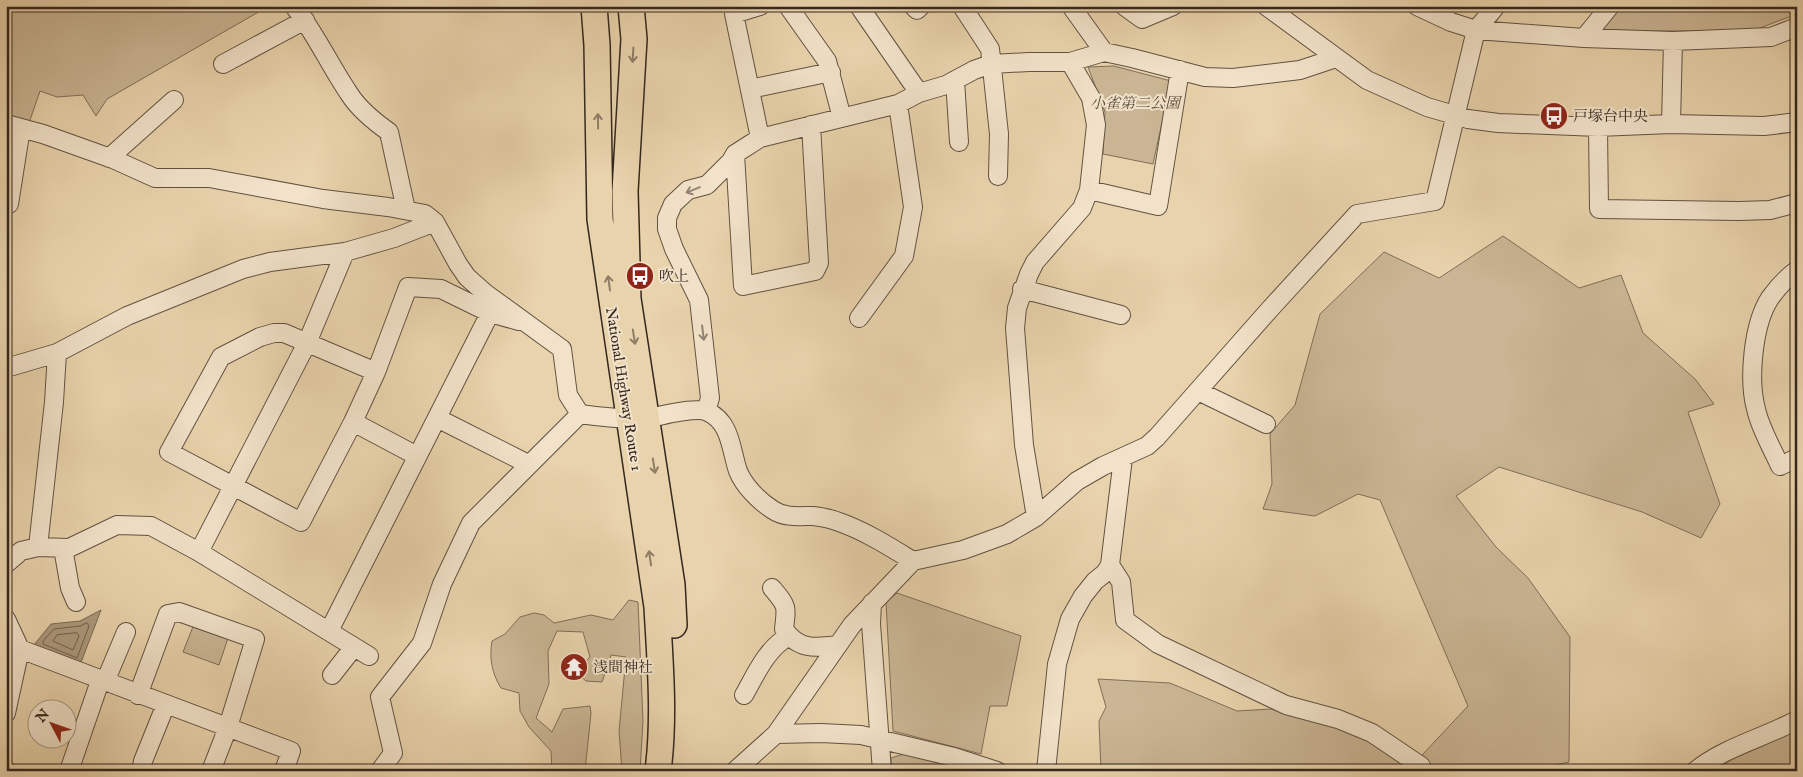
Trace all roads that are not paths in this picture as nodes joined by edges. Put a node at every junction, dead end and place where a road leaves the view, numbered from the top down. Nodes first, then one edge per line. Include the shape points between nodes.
1 (594, 6) edge
2 (631, 6) edge
3 (760, 6) edge
4 (788, 6) edge
5 (859, 6) edge
6 (913, 6) edge
7 (921, 6) edge
8 (962, 6) edge
9 (1071, 6) edge
10 (1124, 6) edge
11 (1173, 6) edge
12 (1266, 6) edge
13 (1417, 6) edge
14 (1496, 6) edge
15 (1610, 6) edge
16 (300, 13) edge
17 (1797, 27) edge
18 (1476, 30) junction
19 (1584, 38) junction
20 (1673, 41) junction
21 (1104, 52) junction
22 (1336, 58) junction
23 (1070, 62) junction
24 (223, 64) dead end
25 (991, 64) junction
26 (1180, 70) junction
27 (830, 72) junction
28 (955, 80) junction
29 (750, 89) junction
30 (919, 92) junction
31 (174, 100) dead end
32 (898, 104) junction
33 (1456, 115) junction
34 (842, 118) junction
35 (1797, 122) edge
36 (1671, 124) junction
37 (811, 125) junction
38 (13, 126) edge
39 (1598, 127) junction
40 (760, 138) junction
41 (958, 142) dead end
42 (733, 157) junction
43 (108, 158) junction
44 (998, 176) dead end
45 (1089, 190) junction
46 (1797, 203) edge
47 (9, 204) dead end
48 (406, 210) junction
49 (435, 222) junction
50 (345, 252) junction
51 (1797, 270) edge
52 (1022, 290) junction
53 (490, 313) junction
54 (1121, 315) dead end
55 (859, 318) dead end
56 (528, 323) junction
57 (307, 343) junction
58 (57, 353) junction
59 (6, 368) edge
60 (376, 372) junction
61 (1198, 391) junction
62 (706, 411) junction
63 (580, 414) junction
64 (437, 418) junction
65 (637, 418) junction
66 (353, 422) junction
67 (1266, 424) dead end
68 (418, 456) junction
69 (1123, 458) junction
70 (1797, 458) edge
71 (528, 464) junction
72 (234, 487) junction
73 (1036, 517) junction
74 (38, 547) junction
75 (63, 548) junction
76 (199, 552) junction
77 (913, 561) junction
78 (6, 564) edge
79 (1110, 565) junction
80 (772, 588) dead end
81 (68, 594) dead end
82 (872, 603) junction
83 (6, 619) edge
84 (329, 631) junction
85 (126, 632) dead end
86 (789, 636) junction
87 (838, 645) junction
88 (354, 647) junction
89 (20, 649) junction
90 (369, 656) dead end
91 (332, 675) dead end
92 (102, 682) junction
93 (138, 695) junction
94 (744, 695) dead end
95 (166, 704) junction
96 (6, 713) edge
97 (1797, 720) edge
98 (228, 727) junction
99 (776, 734) junction
100 (881, 740) junction
101 (1421, 766) dead end
102 (69, 771) edge
103 (142, 771) edge
104 (211, 771) edge
105 (284, 771) edge
106 (380, 771) edge
107 (658, 771) edge
108 (672, 771) edge
109 (735, 771) edge
110 (882, 771) edge
111 (997, 771) edge
112 (1046, 771) edge
113 (1695, 771) edge

65 -> 1 highway, National Highway Route 1 via 600,219
2 -> 65 highway, National Highway Route 1 via 634,39 625,191
3 - 29 street via 734,14
4 - 27 street via 827,60
5 - 30 street
6 - 7 street via 917,10
8 - 25 street via 990,49
9 - 21 street
10 - 11 street via 1142,20
12 - 22 street
13 - 18 street
14 - 18 street
15 - 19 street
16 - 24 street
16 - 48 street via 351,97 389,132
17 - 20 street via 1771,37
18 - 19 street
18 - 33 street
19 - 20 street
20 - 36 street
21 - 23 street
21 - 26 street
22 - 26 street via 1300,70 1233,78 1206,77
22 - 33 street via 1367,80 1427,107
23 - 25 street
23 - 45 street via 1091,98 1096,126
25 - 28 street
25 - 44 street via 999,134
26 - 45 street via 1158,206
27 - 29 street
27 - 34 street
28 - 30 street
28 - 41 street
29 - 40 street
30 - 32 street
31 - 43 street via 150,113
32 - 34 street
32 - 55 street via 913,207 904,256
33 - 39 street via 1498,123
33 - 61 street via 1434,201 1357,214
34 - 37 street
35 - 36 street via 1764,126
36 - 39 street
37 - 40 street
37 - 42 street via 819,263 815,271 743,286
38 - 43 street
38 - 47 street
39 - 46 street via 1599,209 1739,211 1770,210
40 - 42 street
42 -> 62 street via 707,185 688,190 673,204 667,218 674,249 699,300 710,398
43 - 48 street via 155,178 209,178 322,199
45 - 52 street via 1082,208 1035,262
48 - 49 street via 425,214
49 - 50 street
49 - 56 street via 467,277
50 - 57 street
50 - 58 street via 243,269 126,316
51 - 70 street via 1785,279 1770,299 1761,319 1751,384 1756,411 1780,466
52 - 54 street
52 - 73 street via 1015,328 1024,445
53 - 56 street
53 - 60 street via 441,289 408,287
53 - 64 street
56 - 63 street via 562,349 568,395
57 - 60 street
57 - 72 street
57 - 72 street via 284,333 274,333 221,357 169,452
58 - 59 street
58 - 74 street
60 - 66 street
61 - 67 street
61 - 69 street via 1158,437
62 - 65 street
62 - 77 street via 717,418 729,437 738,472 750,490 774,511 792,517 816,516 839,522
63 - 65 street
63 - 71 street
64 - 68 street
64 - 71 street
107 -> 65 highway, National Highway Route 1 via 661,667
65 -> 108 highway, National Highway Route 1 via 672,585 676,669
66 - 68 street
66 - 72 street via 301,522
68 - 84 street
69 - 73 street via 1077,481
69 - 79 street
71 - 106 street via 471,523 442,584 422,643 380,697 393,753
72 - 76 street
73 - 77 street via 985,543
74 - 75 street
74 - 78 street via 21,551
75 - 76 street via 118,524 151,526
75 - 81 street
76 - 84 street
77 - 82 street
79 - 101 street via 1121,582 1125,620 1158,644 1286,705 1338,719 1372,733
79 - 112 street via 1094,581 1070,619 1057,664
80 - 86 street via 787,609 784,629
82 - 87 street
82 - 100 street
83 - 89 street
84 - 88 street
85 - 92 street
86 - 87 street via 806,646
86 - 94 street via 780,641 766,658
87 - 99 street
88 - 90 street
88 - 91 street
89 - 92 street
89 - 96 street
92 - 93 street
92 - 102 street
93 - 95 street
93 - 98 street via 168,614 179,612 255,639
95 - 98 street
95 - 103 street
97 - 113 street via 1706,762
98 - 104 street
98 - 105 street via 291,750
99 - 100 street via 862,735
99 - 109 street
100 - 110 street
100 - 111 street

